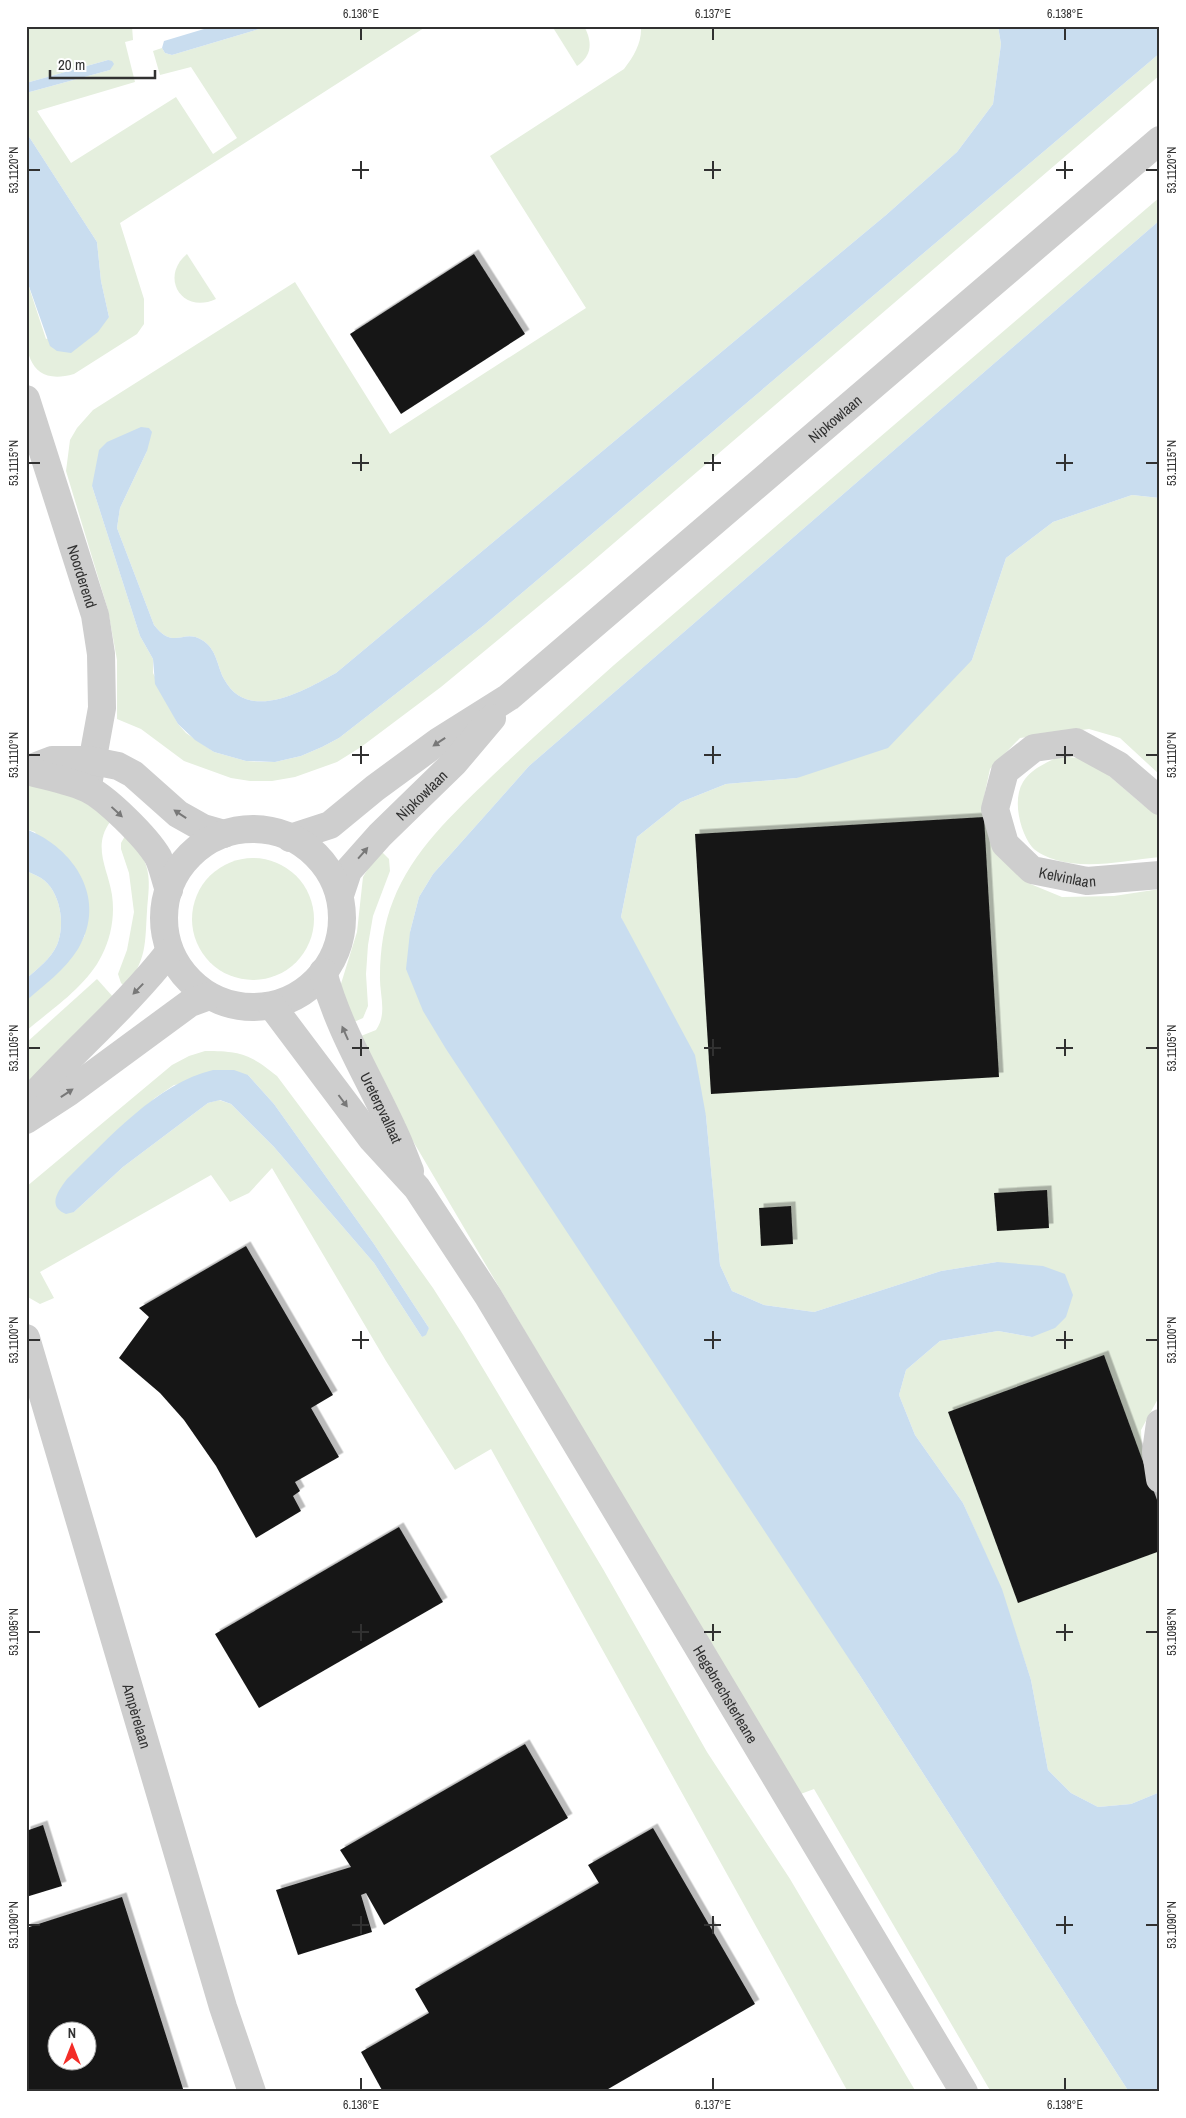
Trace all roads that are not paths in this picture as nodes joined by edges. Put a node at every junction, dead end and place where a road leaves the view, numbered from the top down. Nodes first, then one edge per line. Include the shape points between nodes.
1 (1160, 140) edge
2 (26, 398) edge
3 (510, 697) junction
4 (93, 761) junction
5 (26, 770) edge
6 (88, 789) junction
7 (1160, 801) edge
8 (224, 834) junction
9 (290, 838) junction
10 (1160, 875) edge
11 (169, 890) junction
12 (340, 895) junction
13 (169, 952) junction
14 (323, 972) junction
15 (209, 996) junction
16 (272, 1006) junction
17 (26, 1104) edge
18 (26, 1120) edge
19 (417, 1188) junction
20 (488, 1296) joint
21 (26, 1338) edge
22 (1160, 1423) edge
23 (1160, 1479) edge
24 (252, 2092) edge
25 (964, 2092) edge

1 - 3 street, Nipkowlaan
2 - 4 street, Noorderend via 94,615 103,687
3 -> 9 street, Nipkowlaan via 440,741 330,825
12 -> 3 street, Nipkowlaan via 348,871 454,763
4 - 5 street via 52,760
4 - 6 street, Noorderend
8 -> 4 street via 203,828 178,814 126,770
5 - 6 street
6 -> 11 street via 149,845 158,858
7 - 10 street, Kelvinlaan via 1118,765 1076,742 1034,748 1005,771 995,810 1005,844 1032,870 1087,881
8 - 9 street via 254,829
8 - 11 street via 192,852 179,867
9 - 12 street via 322,860
11 - 13 street via 163,926
12 - 14 street via 343,919 338,945
13 - 15 street via 186,978
13 -> 17 street via 149,978
14 - 16 street via 300,995
19 -> 14 street, Ureterpvallaat via 393,1129 346,1037
15 - 16 street via 233,1005
18 -> 15 street via 190,1003
16 -> 19 street, Ureterpvallaat via 362,1125
19 - 20 street, Ureterpvallaat
20 - 25 street, Hegebrechsterleane
21 - 24 street, Ampèrelaan via 220,1997
22 - 23 street via 1156,1452

